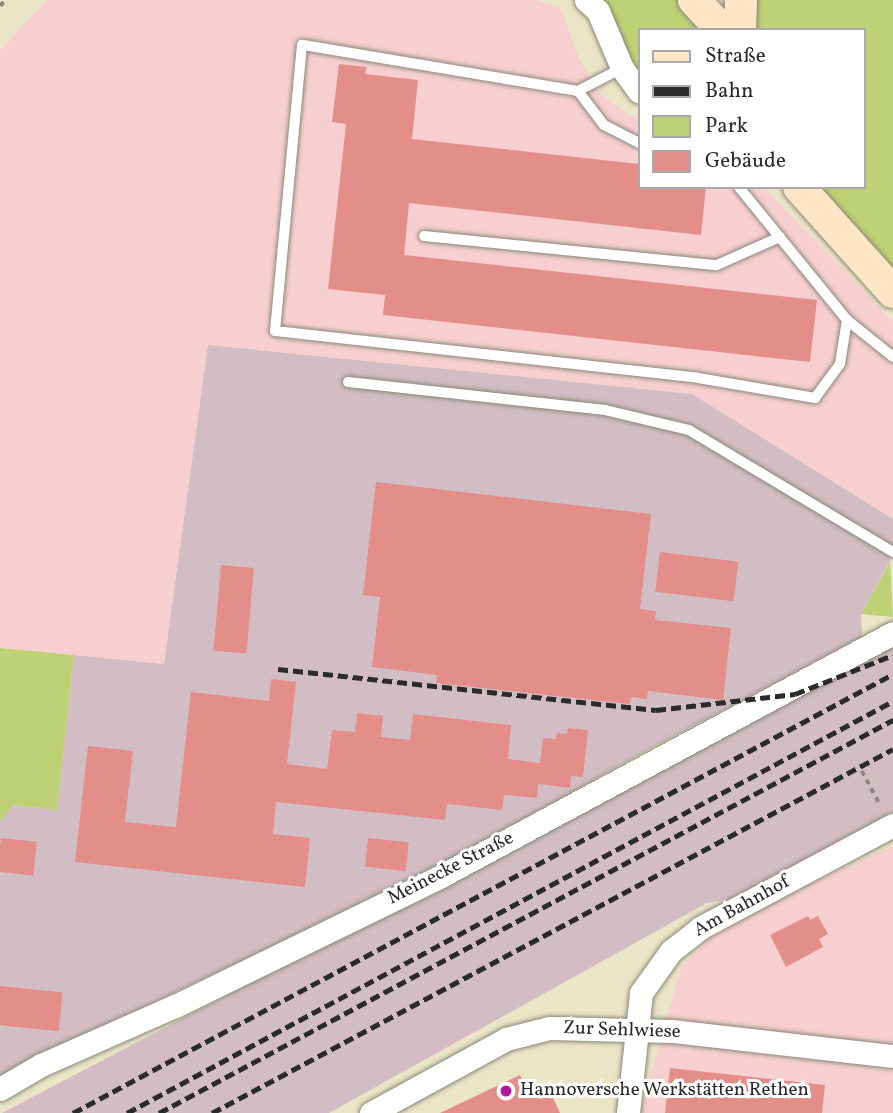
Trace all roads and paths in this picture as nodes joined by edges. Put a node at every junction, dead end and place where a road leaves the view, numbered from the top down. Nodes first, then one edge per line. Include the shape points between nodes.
1 (5, 0) edge
2 (586, 0) edge
3 (694, 0) edge
4 (741, 0) edge
5 (0, 5) edge
6 (720, 28) edge
7 (740, 28) edge
8 (622, 68) junction
9 (638, 90) edge
10 (578, 91) junction
11 (638, 142) edge
12 (741, 189) edge
13 (801, 189) edge
14 (424, 236) dead end
15 (780, 237) junction
16 (893, 292) edge
17 (847, 320) junction
18 (893, 358) edge
19 (348, 382) dead end
20 (893, 552) edge
21 (893, 633) edge
22 (862, 771) dead end
23 (892, 826) edge
24 (637, 1030) junction
25 (893, 1056) edge
26 (0, 1089) edge
27 (371, 1113) edge
28 (628, 1113) edge

1 - 5 path
2 - 8 street via 598,11
3 - 6 street
4 - 7 street
8 - 9 street
8 - 10 lane
10 - 11 lane via 604,125
10 - 17 lane via 302,45 275,331 698,378 815,398 840,363
12 - 15 lane
13 - 16 street
14 - 15 lane via 717,265
15 - 17 lane
17 - 18 lane
19 - 20 lane via 605,410 676,426
21 - 26 street, Meinecke Straße via 441,876 175,1006 41,1065
22 - 23 path
23 - 24 street, Am Bahnhof via 690,936 671,951 646,984
24 - 25 street, Zur Sehlwiese
24 - 27 street, Zur Sehlwiese via 549,1028 506,1039
24 - 28 street, Am Bahnhof

